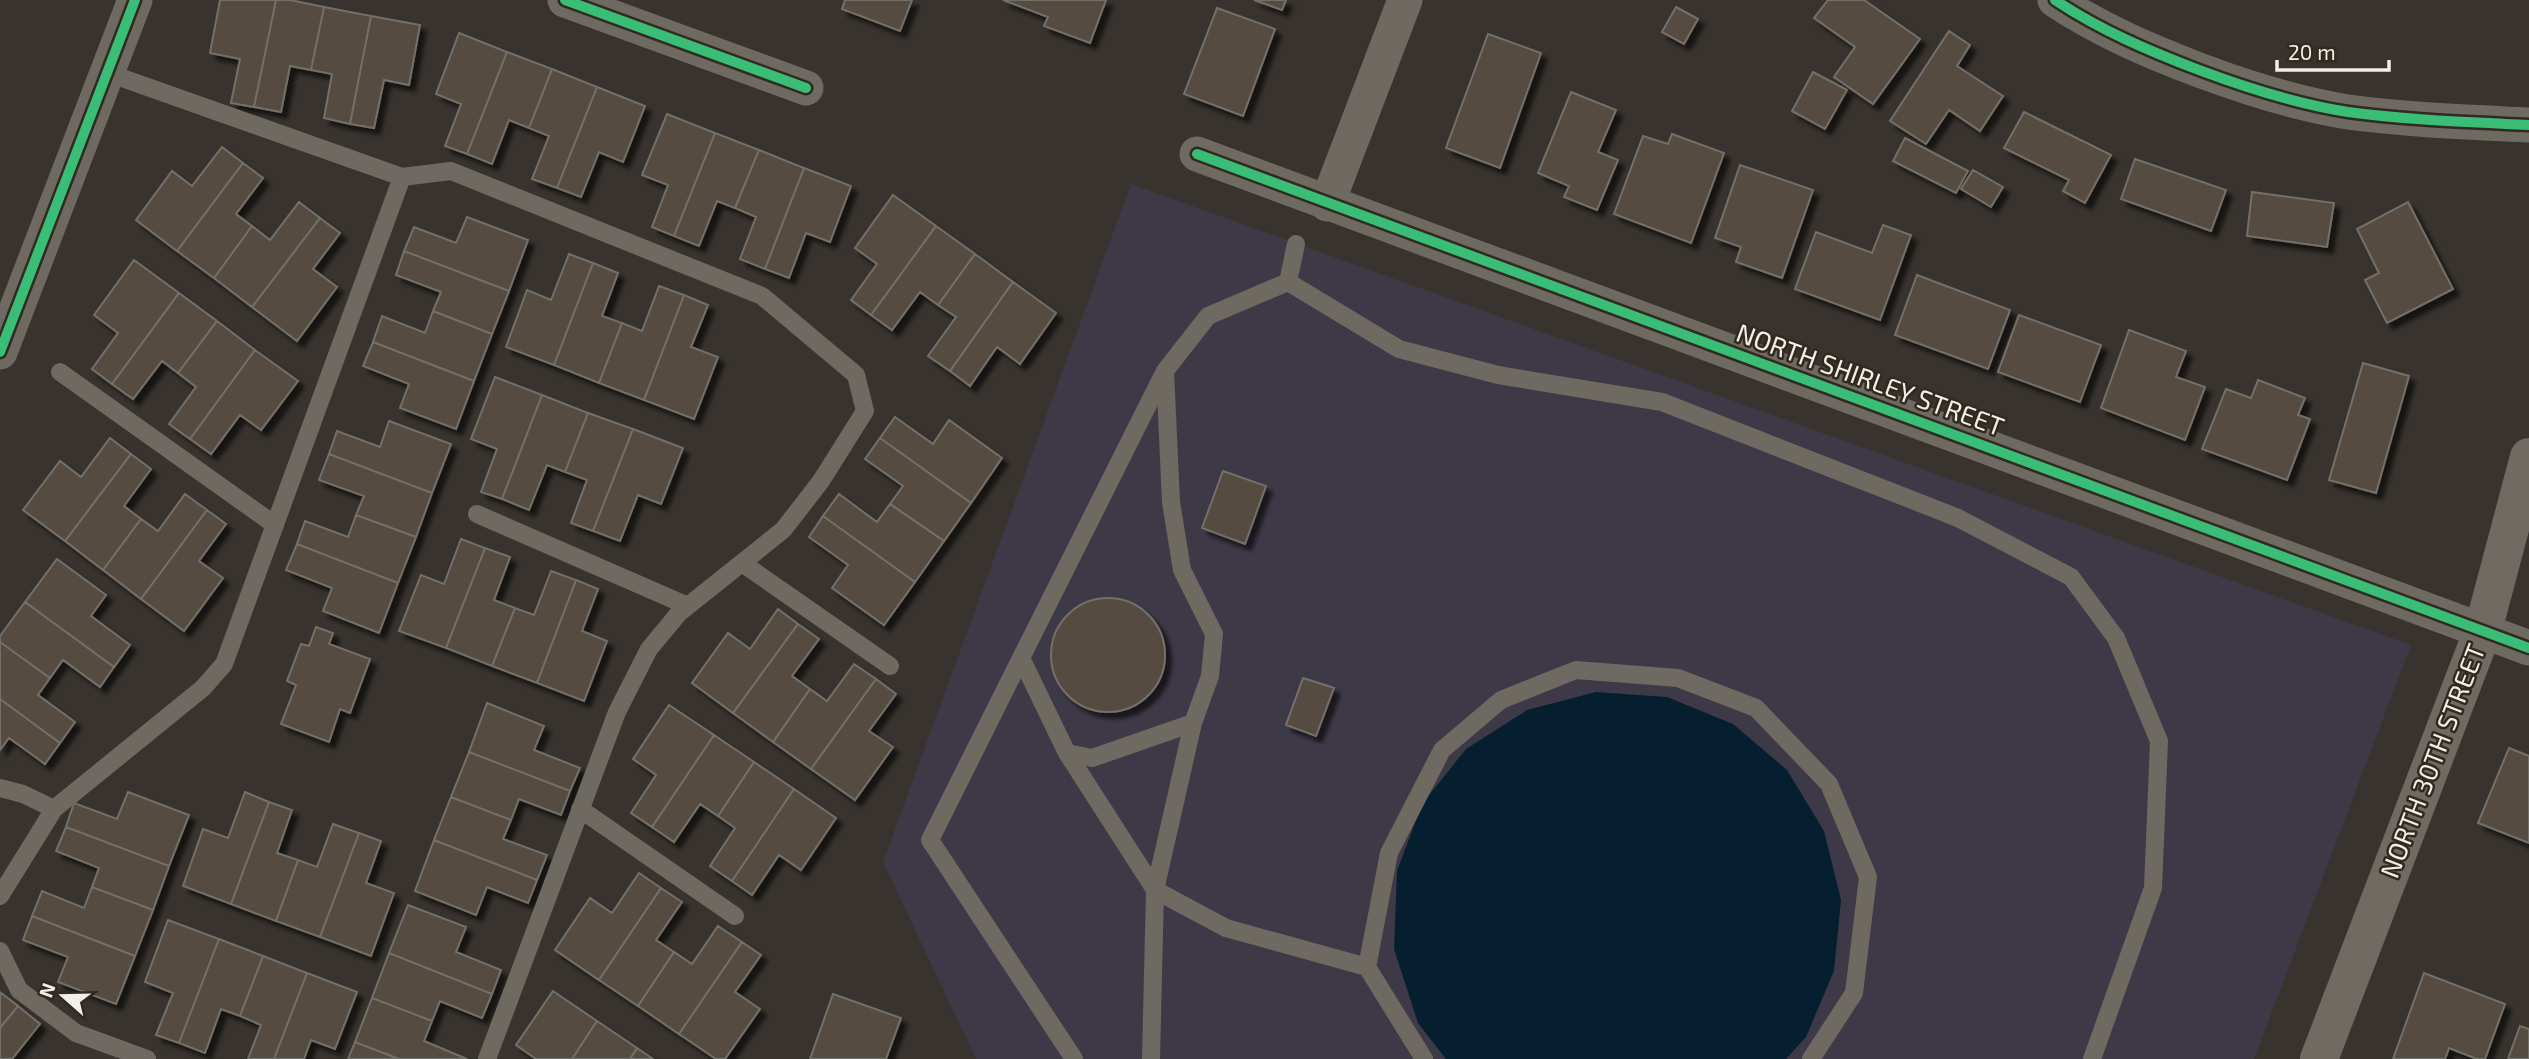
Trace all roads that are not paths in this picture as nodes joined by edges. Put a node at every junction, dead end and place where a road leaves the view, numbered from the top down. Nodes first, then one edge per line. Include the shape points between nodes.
1 (135, 0) edge
2 (565, 0) edge
3 (1405, 0) edge
4 (2055, 0) edge
5 (108, 73) junction
6 (806, 88) dead end
7 (2529, 125) edge
8 (1197, 154) dead end
9 (402, 177) junction
10 (1327, 204) junction
11 (1296, 244) dead end
12 (1288, 282) junction
13 (0, 352) edge
14 (1165, 371) junction
15 (60, 372) dead end
16 (2529, 457) edge
17 (477, 514) dead end
18 (275, 525) junction
19 (741, 563) junction
20 (688, 606) junction
21 (2483, 630) junction
22 (2529, 648) edge
23 (1021, 658) junction
24 (890, 666) dead end
25 (1193, 723) junction
26 (1068, 752) junction
27 (0, 788) edge
28 (54, 809) junction
29 (580, 809) junction
30 (1155, 890) junction
31 (0, 896) edge
32 (735, 916) dead end
33 (0, 951) edge
34 (1367, 967) junction
35 (147, 1059) edge
36 (487, 1059) edge
37 (1074, 1059) edge
38 (1152, 1059) edge
39 (1424, 1059) edge
40 (1811, 1059) edge
41 (2092, 1059) edge
42 (2319, 1059) edge

1 - 5 street
2 - 6 street
3 - 10 street
4 - 7 street via 2151,52 2299,103 2349,112
5 - 9 lane
5 - 13 street
8 - 10 street, NORTH SHIRLEY STREET
9 - 18 lane
9 - 19 lane via 451,171 762,296 856,375 865,411 783,530
10 - 21 street, NORTH SHIRLEY STREET
11 - 12 lane
12 - 14 lane via 1208,316
12 - 41 lane via 1399,349 1498,375 1662,401 1958,517 2071,577 2116,638 2159,741 2153,888
14 - 23 lane
14 - 25 lane via 1171,502 1182,570 1214,634 1210,676
15 - 18 lane
16 - 21 main road, NORTH 30TH STREET
17 - 20 lane
18 - 28 lane via 224,664 203,688
19 - 20 lane
19 - 24 lane
20 - 29 lane via 649,649 617,712
21 - 22 street, NORTH SHIRLEY STREET
21 - 42 main road, NORTH 30TH STREET
23 - 26 lane
23 - 37 lane via 929,840
25 - 26 lane via 1092,758
25 - 30 lane
26 - 30 lane
27 - 28 lane
28 - 31 lane
29 - 32 lane
29 - 36 lane
30 - 34 lane via 1226,928
30 - 38 lane
33 - 35 lane via 19,990 76,1033
34 - 39 lane
34 - 40 lane via 1389,853 1442,750 1501,701 1576,670 1678,678 1756,708 1829,784 1868,877 1854,993

